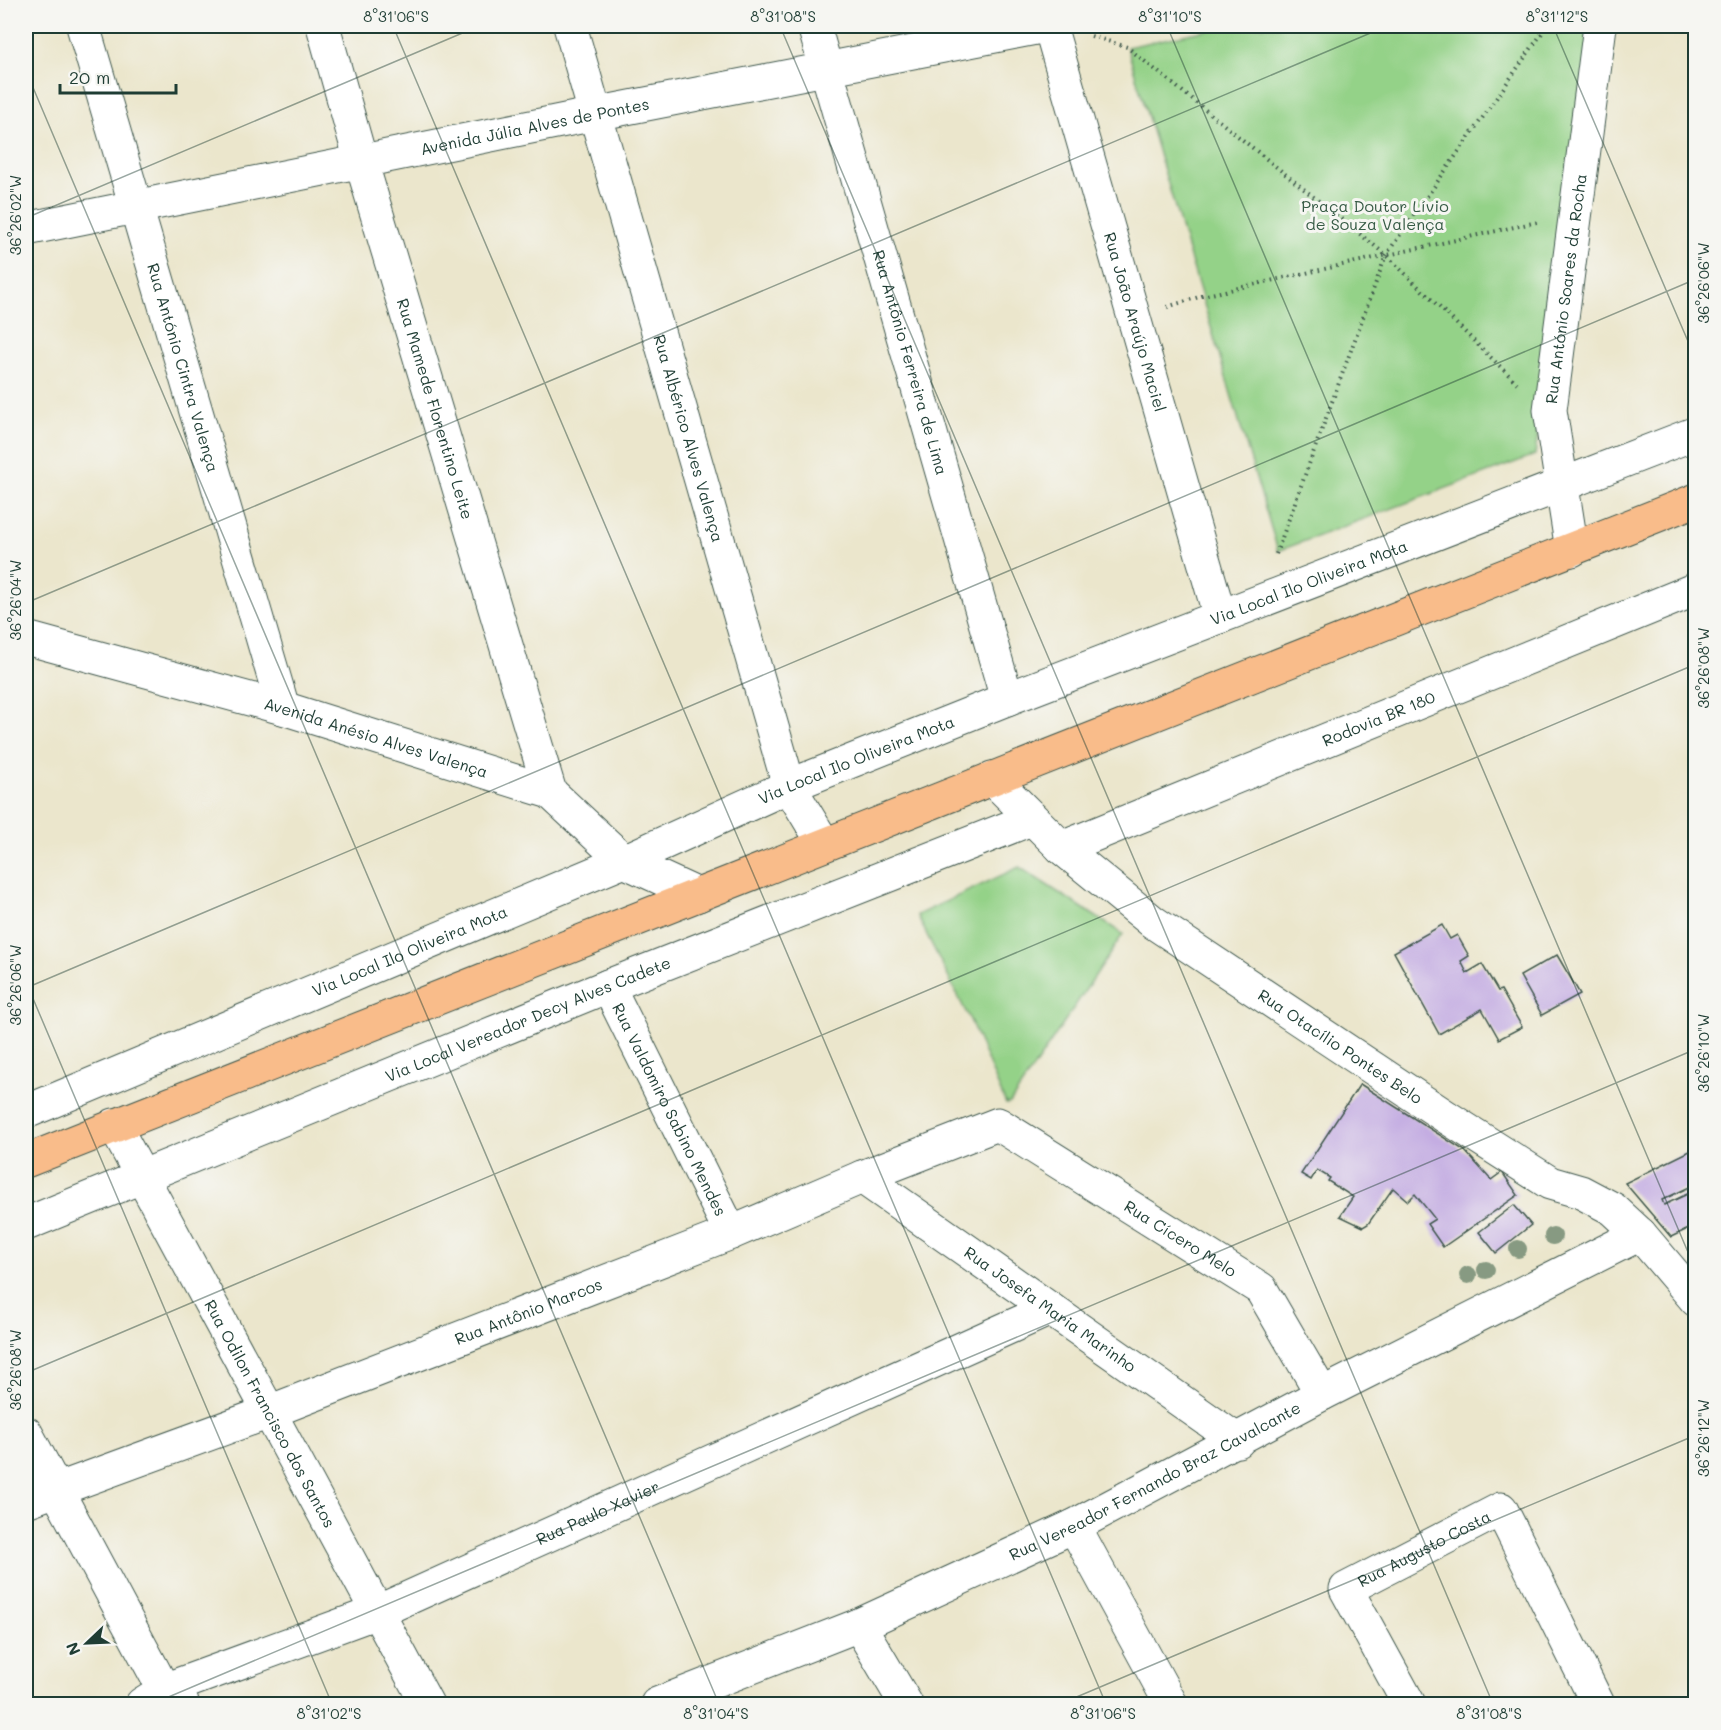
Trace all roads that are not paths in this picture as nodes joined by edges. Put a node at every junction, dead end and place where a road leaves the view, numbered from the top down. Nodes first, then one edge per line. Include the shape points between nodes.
1 (83, 26) edge
2 (323, 26) edge
3 (570, 26) edge
4 (814, 26) edge
5 (1048, 26) edge
6 (1600, 26) edge
7 (827, 69) junction
8 (595, 114) junction
9 (361, 161) junction
10 (136, 206) junction
11 (26, 229) edge
12 (1695, 433) edge
13 (1563, 485) junction
14 (1695, 500) edge
15 (1572, 550) junction
16 (1695, 589) edge
17 (1220, 617) junction
18 (27, 633) edge
19 (1007, 699) junction
20 (283, 708) junction
21 (992, 778) junction
22 (789, 786) junction
23 (550, 792) junction
24 (1031, 819) junction
25 (824, 844) junction
26 (1062, 848) junction
27 (624, 861) junction
28 (698, 895) junction
29 (608, 986) junction
30 (26, 1112) edge
31 (998, 1124) joint
32 (114, 1125) junction
33 (26, 1161) edge
34 (141, 1177) junction
35 (862, 1178) junction
36 (26, 1224) edge
37 (731, 1233) junction
38 (1640, 1234) junction
39 (1695, 1300) edge
40 (1050, 1309) junction
41 (1322, 1394) junction
42 (269, 1412) junction
43 (26, 1433) edge
44 (1238, 1440) junction
45 (55, 1489) junction
46 (26, 1501) edge
47 (1074, 1526) junction
48 (377, 1612) junction
49 (859, 1625) junction
50 (163, 1700) edge
51 (427, 1704) edge
52 (657, 1704) edge
53 (906, 1704) edge
54 (1171, 1704) edge
55 (1409, 1704) edge
56 (1598, 1704) edge

1 - 10 street, Rua António Cintra Valença
2 - 9 street, Rua Mamede Florentino Leite
3 - 8 street, Rua Albérico Alves Valença
4 - 7 street, Rua Antônio Ferreira de Lima
5 - 7 street, Avenida Júlia Alves de Pontes
5 - 17 street, Rua João Araújo Maciel
6 - 13 street, Rua António Soares da Rocha via 1550,410
7 - 8 street, Avenida Júlia Alves de Pontes
7 - 19 street, Rua Antônio Ferreira de Lima
8 - 9 street, Avenida Júlia Alves de Pontes
8 - 22 street, Rua Albérico Alves Valença
9 - 10 street, Avenida Júlia Alves de Pontes
9 - 23 street, Rua Mamede Florentino Leite
10 - 11 street, Avenida Júlia Alves de Pontes
10 - 20 street, Rua António Cintra Valença
12 - 13 street, Via Local Ilo Oliveira Mota
13 - 15 street, Rua António Soares da Rocha
13 - 17 street, Via Local Ilo Oliveira Mota
14 - 15 main road
15 - 21 main road
16 - 26 street, Rodovia BR 180
17 - 19 street, Via Local Ilo Oliveira Mota
18 - 20 street, Avenida Anésio Alves Valença
19 - 22 street, Via Local Ilo Oliveira Mota
20 - 23 street, Avenida Anésio Alves Valença
21 - 24 street, Rua Otacílio Pontes Belo
21 - 25 main road
22 - 25 street, Rua Albérico Alves Valença
22 - 27 street, Via Local Ilo Oliveira Mota
23 - 27 street, Avenida Anésio Alves Valença
24 - 26 street, Rua Otacílio Pontes Belo
24 - 29 street, Via Local Vereador Decy Alves Cadete
25 - 28 main road
26 - 38 street, Rua Otacílio Pontes Belo via 1153,922 1550,1183 1581,1191 1613,1209
27 - 28 street, Avenida Anésio Alves Valença
27 - 30 street, Via Local Ilo Oliveira Mota
28 - 32 main road
29 - 34 street, Via Local Vereador Decy Alves Cadete
29 - 37 street, Rua Valdomiro Sabino Mendes
31 - 35 street, Rua Antônio Marcos
31 - 41 street, Rua Cícero Melo via 1261,1289
32 - 33 main road
32 - 34 street, Rua Odilon Francisco dos Santos
34 - 36 street, Via Local Vereador Decy Alves Cadete
34 - 42 street, Rua Odilon Francisco dos Santos
35 - 37 street, Rua Antônio Marcos
35 - 40 street, Rua Josefa Maria Marinho
37 - 42 street, Rua Antônio Marcos
38 - 39 street, Rua Otacílio Pontes Belo
38 - 41 street, Rua Vereador Fernando Braz Cavalcante
40 - 44 street, Rua Josefa Maria Marinho
40 - 48 street, Rua Paulo Xavier
41 - 44 street, Rua Vereador Fernando Braz Cavalcante
42 - 45 street, Rua Antônio Marcos
42 - 48 street, Rua Odilon Francisco dos Santos
43 - 45 street
44 - 47 street, Rua Vereador Fernando Braz Cavalcante
45 - 46 street, Rua Antônio Marcos
45 - 50 street
47 - 49 street, Rua Vereador Fernando Braz Cavalcante
47 - 54 street
48 - 50 street, Rua Paulo Xavier
48 - 51 street, Rua Odilon Francisco dos Santos
49 - 52 street, Rua Vereador Fernando Braz Cavalcante
49 - 53 street
55 - 56 street, Rua Augusto Costa via 1346,1589 1501,1509

